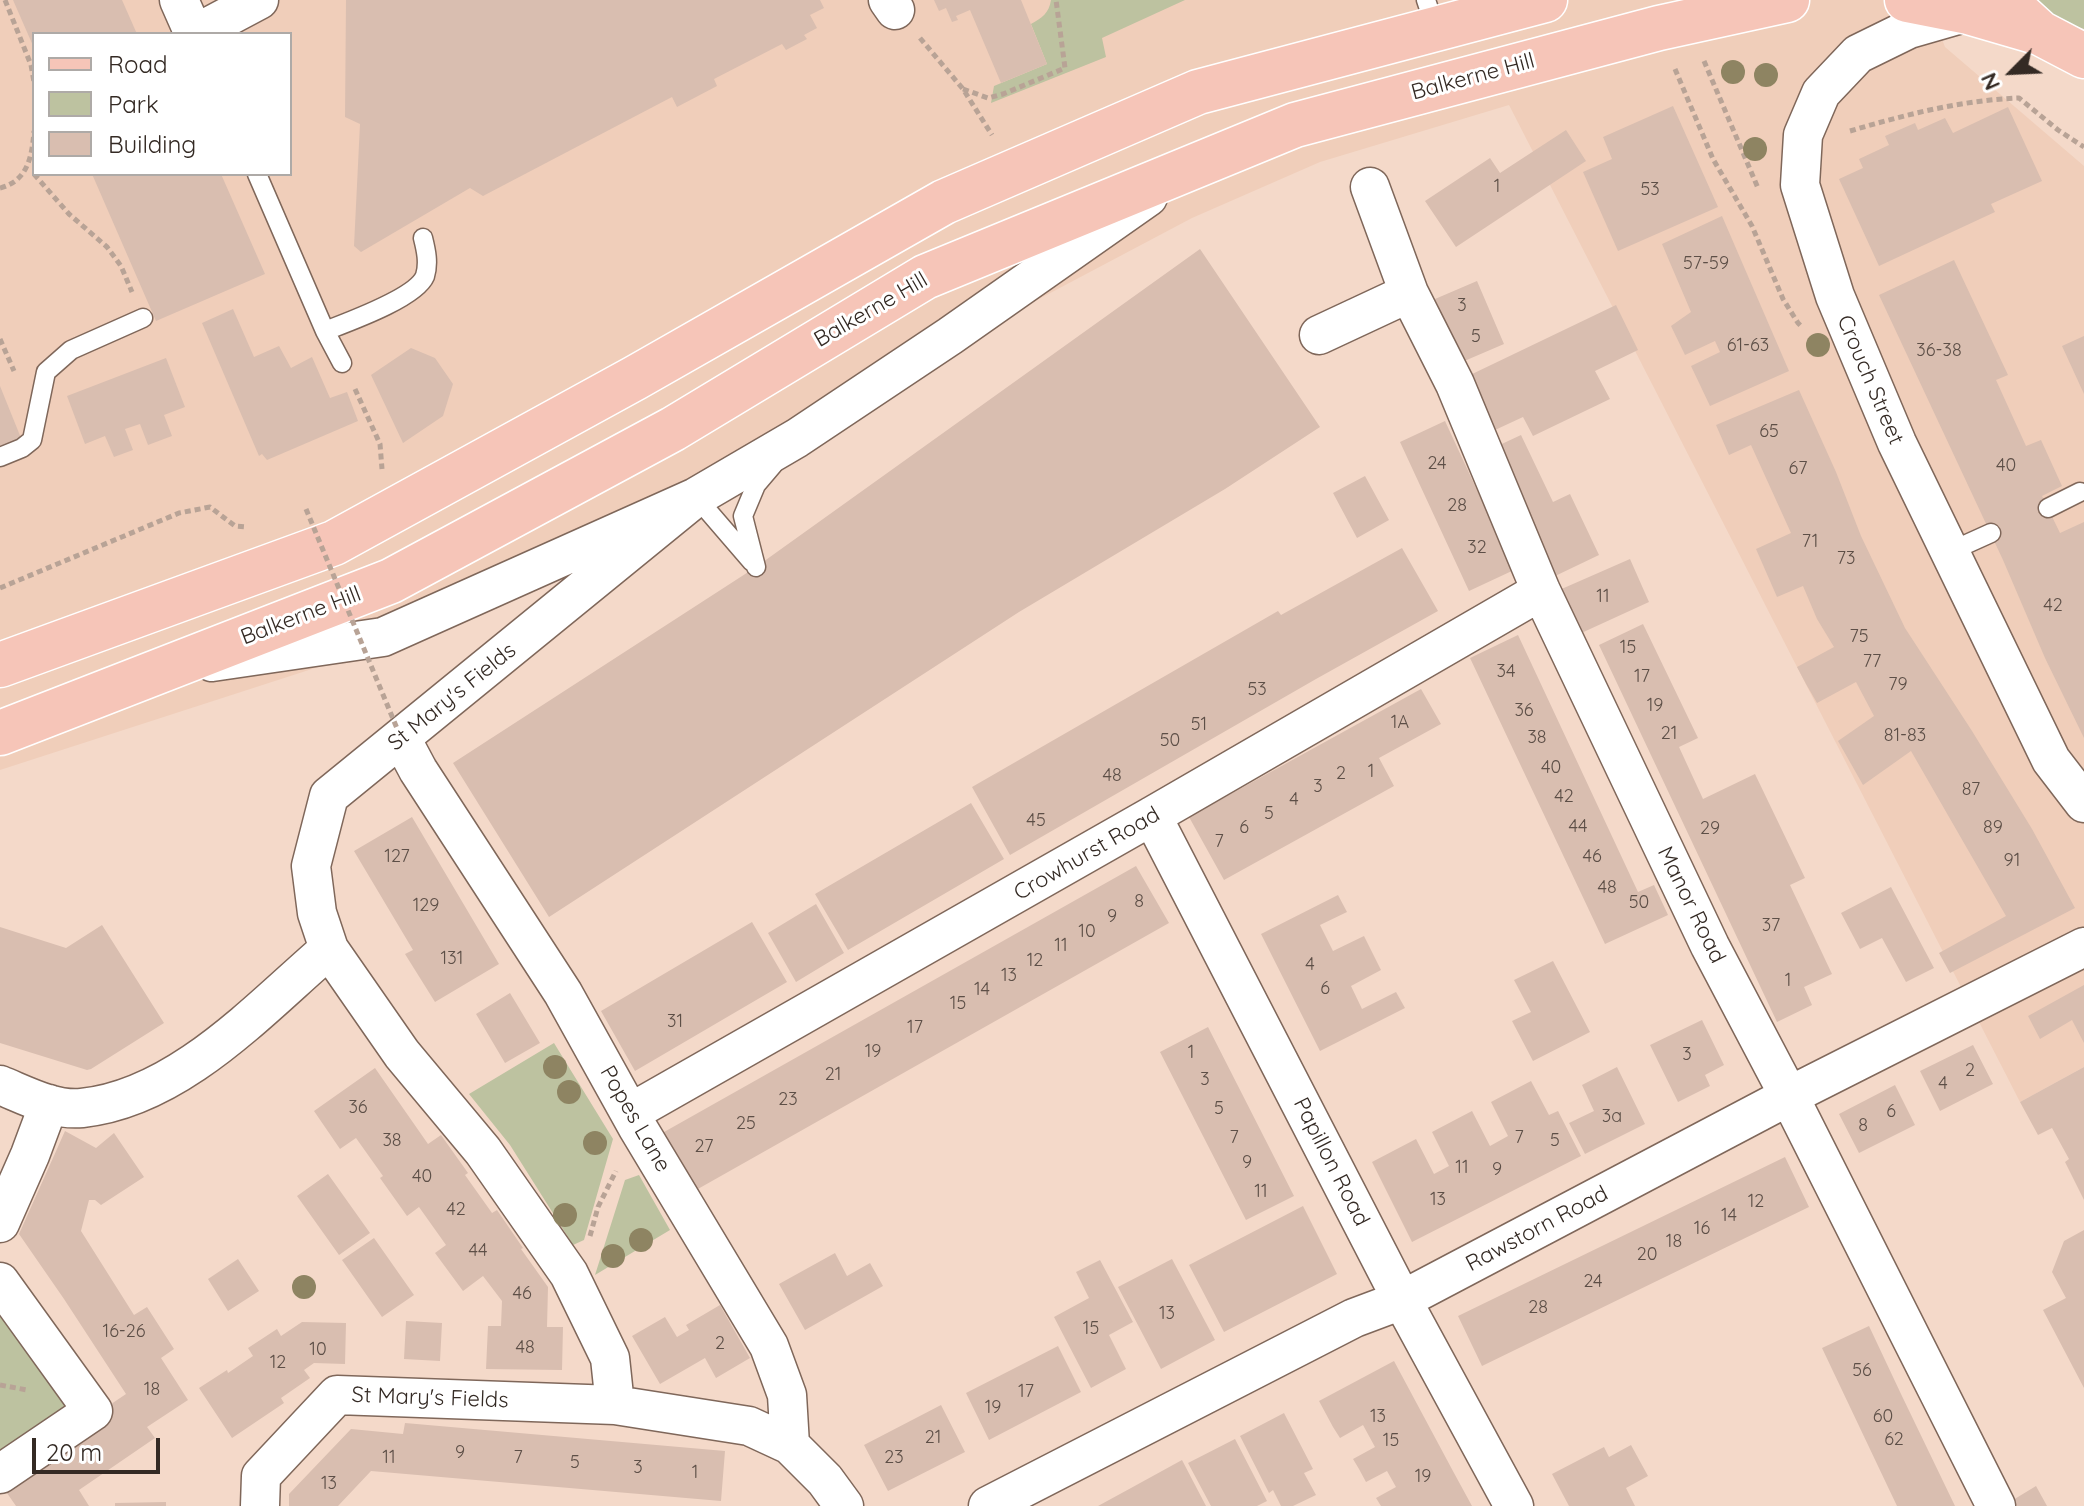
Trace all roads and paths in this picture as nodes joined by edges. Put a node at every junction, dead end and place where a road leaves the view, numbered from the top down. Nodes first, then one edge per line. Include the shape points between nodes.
1 (5, 0) edge
2 (179, 0) edge
3 (259, 0) edge
4 (1056, 0) edge
5 (1545, 0) edge
6 (1787, 0) edge
7 (1907, 0) edge
8 (891, 5) edge
9 (1986, 6) edge
10 (1431, 15) edge
11 (194, 32) edge
12 (199, 32) edge
13 (1700, 50) dead end
14 (2084, 56) edge
15 (1670, 58) dead end
16 (32, 71) edge
17 (963, 89) junction
18 (1728, 116) dead end
19 (989, 131) dead end
20 (1850, 131) dead end
21 (2084, 147) edge
22 (32, 155) edge
23 (27, 165) junction
24 (1187, 170) junction
25 (32, 171) edge
26 (36, 176) edge
27 (258, 176) edge
28 (1370, 187) dead end
29 (0, 188) edge
30 (423, 238) dead end
31 (1409, 293) junction
32 (143, 318) joint
33 (325, 331) junction
34 (1808, 332) dead end
35 (1319, 335) dead end
36 (342, 363) joint
37 (797, 438) junction
38 (0, 457) edge
39 (384, 475) dead end
40 (2080, 492) dead end
41 (696, 497) junction
42 (2048, 508) dead end
43 (297, 516) dead end
44 (249, 527) dead end
45 (1991, 533) dead end
46 (1949, 552) junction
47 (0, 588) edge
48 (1541, 591) junction
49 (0, 665) edge
50 (168, 668) junction
51 (0, 733) edge
52 (401, 738) junction
53 (2084, 803) edge
54 (1152, 816) junction
55 (2084, 947) edge
56 (329, 949) junction
57 (0, 1085) edge
58 (1789, 1096) junction
59 (49, 1104) junction
60 (630, 1113) junction
61 (620, 1164) dead end
62 (0, 1223) edge
63 (589, 1241) dead end
64 (0, 1282) edge
65 (1402, 1300) junction
66 (615, 1405) junction
67 (790, 1445) junction
68 (0, 1474) edge
69 (827, 1497) edge
70 (260, 1506) edge
71 (988, 1506) edge
72 (1514, 1506) edge
73 (1996, 1506) edge

1 - 16 path
2 - 11 street
3 - 12 street
4 - 17 path via 1065,68 988,98
5 - 10 main road
6 - 24 main road, Balkerne Hill via 1659,28 1295,125
7 - 9 main road
8 - 17 path
9 - 14 main road
9 - 46 street, Crouch Street via 1909,29 1858,54 1821,93 1803,135 1800,185 1835,296
10 - 49 main road via 1198,92 944,202 334,543
13 - 18 path
15 - 34 path via 1783,299
17 - 19 path
20 - 21 path via 1935,109 2019,98
22 - 23 path
23 - 25 path
23 - 29 path via 23,175
24 - 37 street
24 - 50 main road, Balkerne Hill via 925,277 673,429 391,581
26 - 32 path via 107,247
27 - 33 lane
28 - 31 street, Manor Road
30 - 33 lane via 427,257 418,287
31 - 35 street
31 - 48 street, Manor Road via 1455,384
32 - 38 lane via 71,350 46,372 32,440
33 - 36 lane
36 - 39 path via 380,444
37 - 41 street
37 - 41 lane via 756,485 743,516 756,567
40 - 42 lane
41 - 50 street via 383,637
41 - 52 street, St Mary's Fields
43 - 52 path, bridge via 306,509
44 - 47 path via 235,526 210,507 179,513
45 - 46 lane
46 - 53 street, Crouch Street via 2051,760
48 - 54 street, Crowhurst Road
48 - 58 street, Manor Road via 1710,946
50 - 51 main road, Balkerne Hill
52 - 56 street, St Mary's Fields via 329,796 311,866 317,913
52 - 60 street, Popes Lane via 563,993
54 - 60 street, Crowhurst Road
54 - 65 street, Papillon Road
55 - 58 street, Rawstorn Road
56 - 59 street via 239,1030 166,1082 80,1108
56 - 66 street, St Mary's Fields via 569,1274 610,1358
57 - 59 street
58 - 65 street, Rawstorn Road
58 - 73 street, Manor Road
59 - 62 street
60 - 67 street, Popes Lane via 769,1346 787,1395
61 - 63 path via 598,1207
64 - 68 street via 93,1411
65 - 71 street, Rawstorn Road via 1354,1318
65 - 72 street, Papillon Road
66 - 67 street, St Mary's Fields via 749,1426
66 - 70 street, St Mary's Fields via 337,1395 261,1476
67 - 69 street

